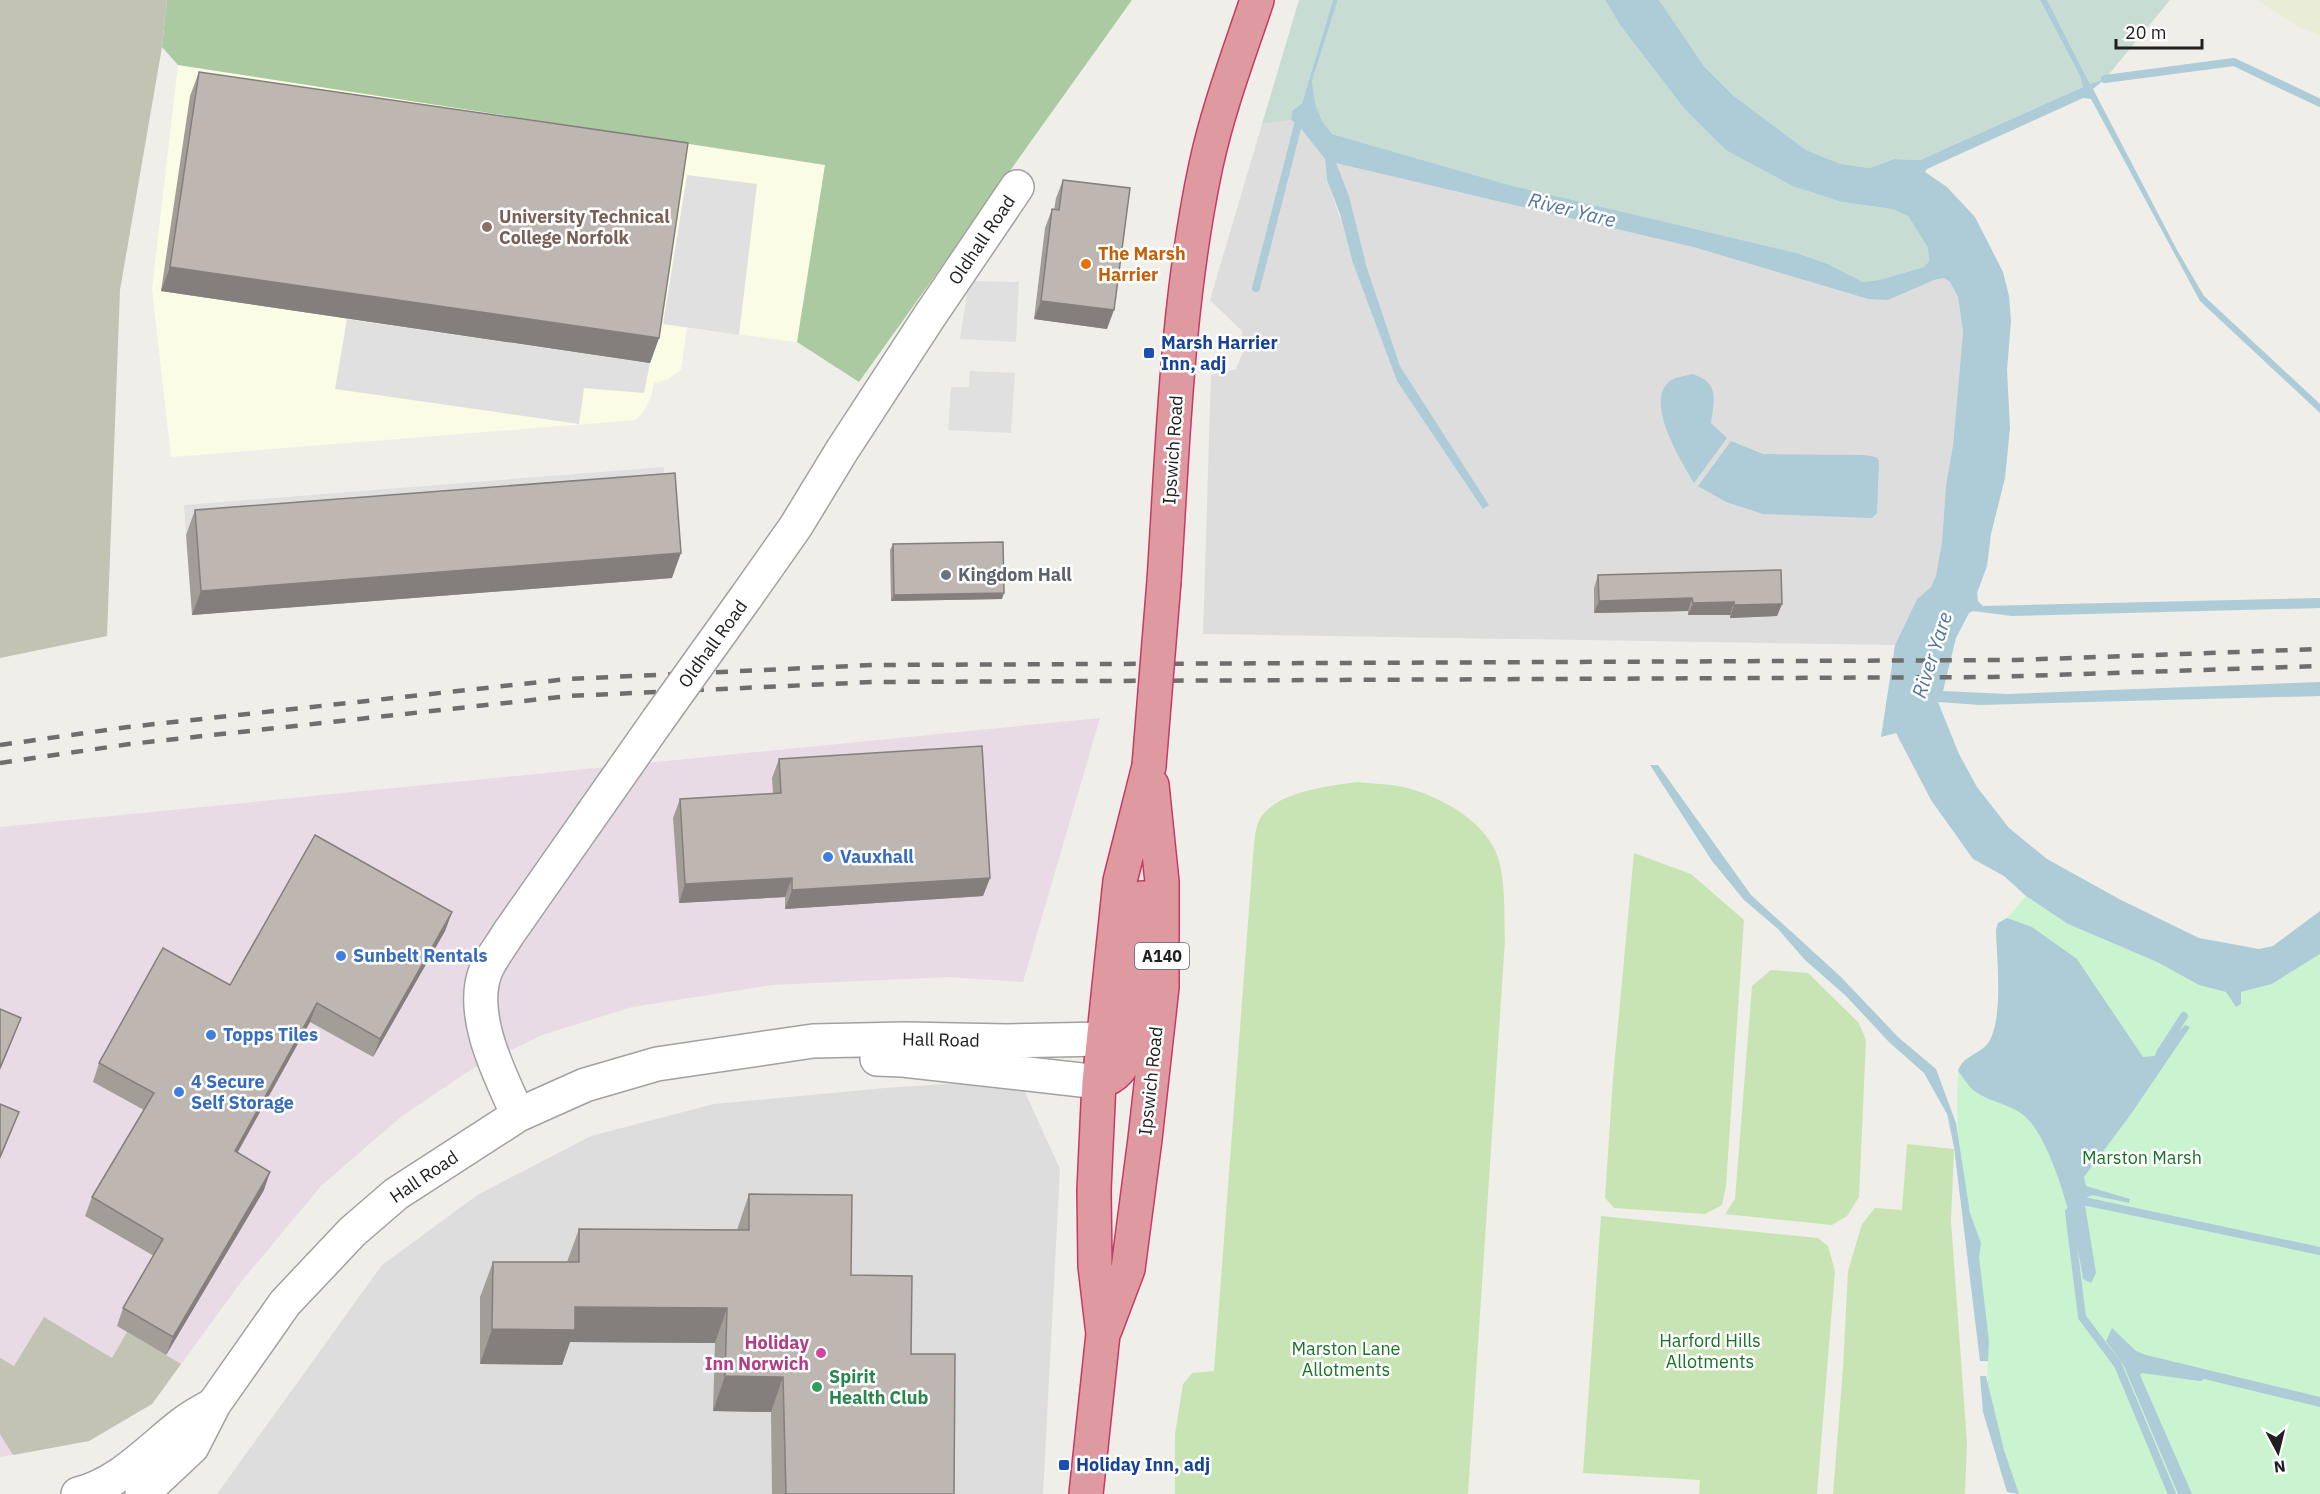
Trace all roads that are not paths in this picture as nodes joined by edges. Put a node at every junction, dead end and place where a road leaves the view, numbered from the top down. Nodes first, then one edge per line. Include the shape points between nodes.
1 (1257, 0) edge
2 (1017, 187) dead end
3 (1149, 766) junction
4 (1156, 823) junction
5 (1116, 1045) junction
6 (707, 1056) junction
7 (1099, 1082) junction
8 (1151, 1088) junction
9 (518, 1115) junction
10 (1103, 1334) junction
11 (214, 1404) junction
12 (78, 1494) edge
13 (142, 1494) edge
14 (1086, 1494) edge

1 - 3 highway, Ipswich Road / A140, bridge via 1221,109 1196,218 1180,343
2 - 9 street, Oldhall Road, bridge via 796,526 486,970 481,993 483,1018 495,1065
3 - 4 highway, Ipswich Road / A140
3 - 5 highway, Ipswich Road / A140 via 1120,881
4 - 5 highway, Ipswich Road / A140
4 - 8 highway, Ipswich Road / A140 via 1162,882 1162,987
5 - 6 street, Hall Road via 905,1039 813,1041
5 - 7 highway, Ipswich Road / A140
5 - 8 street via 1141,1067
6 - 7 street, Hall Road via 903,1060
6 - 9 street, Hall Road via 657,1064 585,1085
7 - 10 highway, Ipswich Road / A140 via 1094,1222
8 - 10 highway, Ipswich Road / A140 via 1128,1269
9 - 11 street, Hall Road via 396,1194 352,1232 285,1304
10 - 14 highway, Ipswich Road / A140
11 - 12 street, Hall Road via 183,1423 119,1475 95,1490
11 - 13 street, Hall Road via 192,1447

